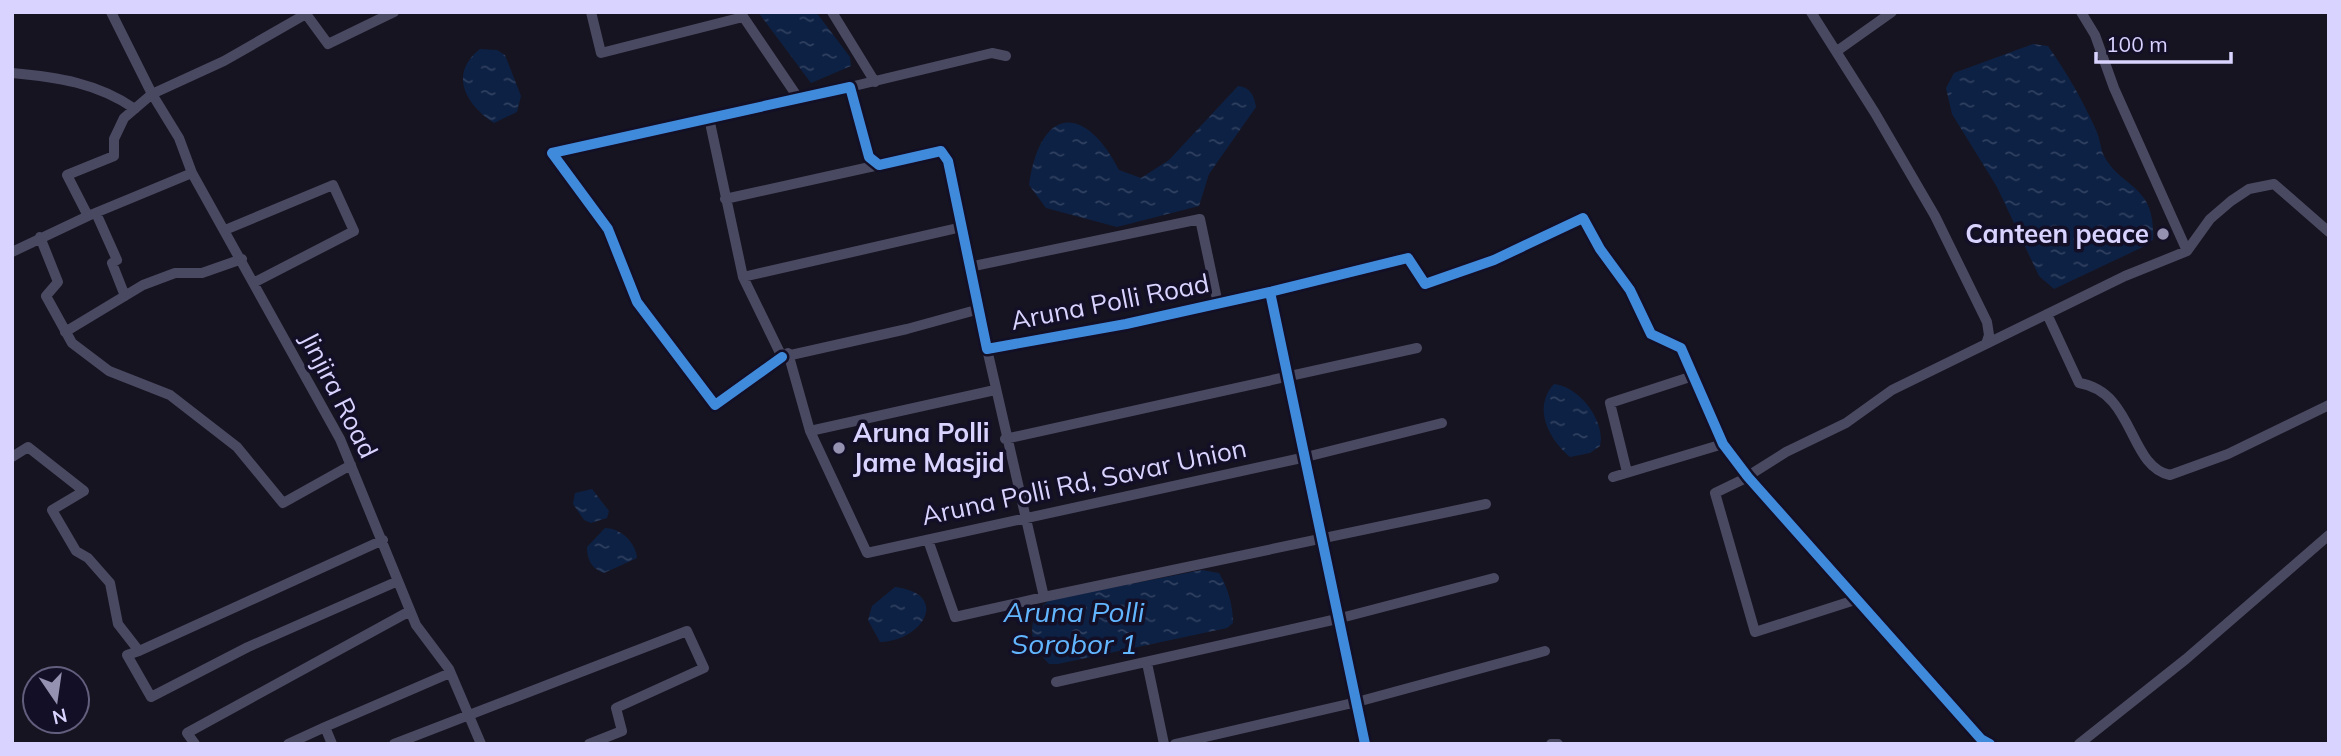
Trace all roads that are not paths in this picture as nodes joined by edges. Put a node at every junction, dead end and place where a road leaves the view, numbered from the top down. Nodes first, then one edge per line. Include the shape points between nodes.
1 (111, 12) edge
2 (394, 12) edge
3 (591, 12) edge
4 (832, 12) edge
5 (1811, 12) edge
6 (1892, 12) edge
7 (2081, 12) edge
8 (742, 14) edge
9 (1837, 51) junction
10 (1006, 56) dead end
11 (12, 73) edge
12 (875, 82) junction
13 (850, 87) junction
14 (152, 94) junction
15 (799, 99) junction
16 (135, 109) junction
17 (709, 118) junction
18 (879, 164) junction
19 (192, 173) junction
20 (725, 199) junction
21 (92, 214) junction
22 (962, 227) junction
23 (225, 230) junction
24 (2329, 232) edge
25 (40, 237) junction
26 (2187, 251) junction
27 (12, 252) edge
28 (242, 259) junction
29 (969, 267) junction
30 (743, 277) junction
31 (255, 282) junction
32 (1270, 292) junction
33 (125, 296) junction
34 (1218, 304) junction
35 (976, 310) junction
36 (2046, 314) junction
37 (65, 332) junction
38 (1986, 344) junction
39 (1417, 348) dead end
40 (987, 349) junction
41 (785, 355) junction
42 (1288, 376) junction
43 (1693, 376) junction
44 (995, 390) junction
45 (2329, 405) edge
46 (1442, 423) dead end
47 (810, 431) junction
48 (1005, 439) junction
49 (1723, 444) junction
50 (12, 457) edge
51 (1306, 457) junction
52 (351, 465) junction
53 (1627, 472) junction
54 (1748, 476) junction
55 (1613, 477) dead end
56 (1486, 504) dead end
57 (1024, 519) junction
58 (2329, 535) edge
59 (383, 540) junction
60 (928, 540) junction
61 (1321, 540) junction
62 (1494, 578) dead end
63 (398, 581) junction
64 (1044, 597) junction
65 (1857, 598) junction
66 (410, 611) junction
67 (1337, 619) junction
68 (139, 651) junction
69 (1545, 651) dead end
70 (1147, 663) junction
71 (450, 673) junction
72 (1056, 682) dead end
73 (1357, 702) junction
74 (470, 715) junction
75 (325, 727) junction
76 (195, 744) edge
77 (288, 744) edge
78 (332, 744) edge
79 (394, 744) edge
80 (481, 744) edge
81 (589, 744) edge
82 (1164, 744) edge
83 (1175, 744) edge
84 (1365, 744) edge
85 (1551, 744) edge
86 (1558, 744) edge
87 (1990, 744) edge
88 (2079, 744) edge

1 - 14 street, Jinjira Road
2 - 14 street via 328,44 306,14 224,61
3 - 8 street via 601,53
4 - 12 street
5 - 9 street
6 - 9 street
7 - 26 street
8 - 15 street
9 - 38 street via 1934,216 1987,322 1990,335
10 - 12 street via 992,53
11 - 16 street via 87,85 114,94
12 - 13 street
13 - 15 street
13 - 18 street via 869,157
14 - 16 street
14 - 19 street, Jinjira Road via 179,138
15 - 17 street
16 - 21 street via 124,118 114,139 114,156 67,176
17 - 20 street
17 - 41 street via 552,153 608,229 637,302 715,405
18 - 20 street
18 - 22 street, Aruna Polli Road via 941,151 948,161
19 - 21 street
19 - 23 street, Jinjira Road
20 - 30 street
21 - 25 street
21 - 33 street via 117,260 112,263
22 - 29 street, Aruna Polli Road
22 - 30 street
23 - 28 street, Jinjira Road
23 - 31 street via 333,185 354,231
24 - 26 street via 2274,184 2249,189 2231,201 2210,219
25 - 27 street
25 - 37 street via 58,282 46,296
26 - 36 street
28 - 31 street, Jinjira Road
28 - 33 street via 202,273 175,273
29 - 34 street via 1200,219
29 - 35 street, Aruna Polli Road
30 - 41 street
31 - 52 street, Jinjira Road
32 - 34 street, Aruna Polli Road
32 - 42 street
32 - 43 street via 1408,258 1425,284 1494,260 1583,218 1630,290 1651,334 1681,348
33 - 37 street
34 - 40 street, Aruna Polli Road
35 - 40 street, Aruna Polli Road
35 - 41 street via 907,330
36 - 38 street
36 - 45 street via 2079,383 2098,386 2115,404 2160,473 2170,475 2228,454
37 - 52 street via 72,343 109,371 170,395 237,447 283,503
38 - 54 street via 1892,390 1846,423
39 - 42 street
40 - 44 street, Aruna Polli Road
41 - 47 street
42 - 48 street
42 - 51 street
43 - 49 street
43 - 53 street via 1610,402
44 - 47 street
44 - 48 street, Aruna Polli Road
46 - 51 street, Aruna Polli Rd, Savar Union
47 - 60 street, Aruna Polli Rd, Savar Union via 867,553
48 - 57 street, Aruna Polli Road
49 - 53 street
49 - 54 street
50 - 68 street via 28,447 84,491 52,510 76,551 110,583 118,624
51 - 57 street, Aruna Polli Rd, Savar Union
51 - 61 street
52 - 59 street, Jinjira Road
53 - 55 street
54 - 65 street
54 - 65 street via 1715,493 1755,632
56 - 61 street
57 - 60 street, Aruna Polli Rd, Savar Union
57 - 64 street, Aruna Polli Road
58 - 88 street
59 - 63 street, Jinjira Road
59 - 68 street
60 - 64 street via 955,617
61 - 64 street
61 - 67 street
62 - 67 street
63 - 66 street, Jinjira Road
63 - 68 street via 248,647 151,697 127,655
65 - 87 street
66 - 71 street, Jinjira Road
66 - 76 street via 187,733
67 - 70 street
67 - 73 street
69 - 73 street
70 - 72 street
70 - 82 street
71 - 74 street, Jinjira Road
71 - 75 street
73 - 83 street
73 - 84 street
74 - 79 street
74 - 80 street, Jinjira Road
74 - 81 street via 687,631 704,668 615,708 622,731
75 - 77 street
75 - 78 street
85 - 86 street

